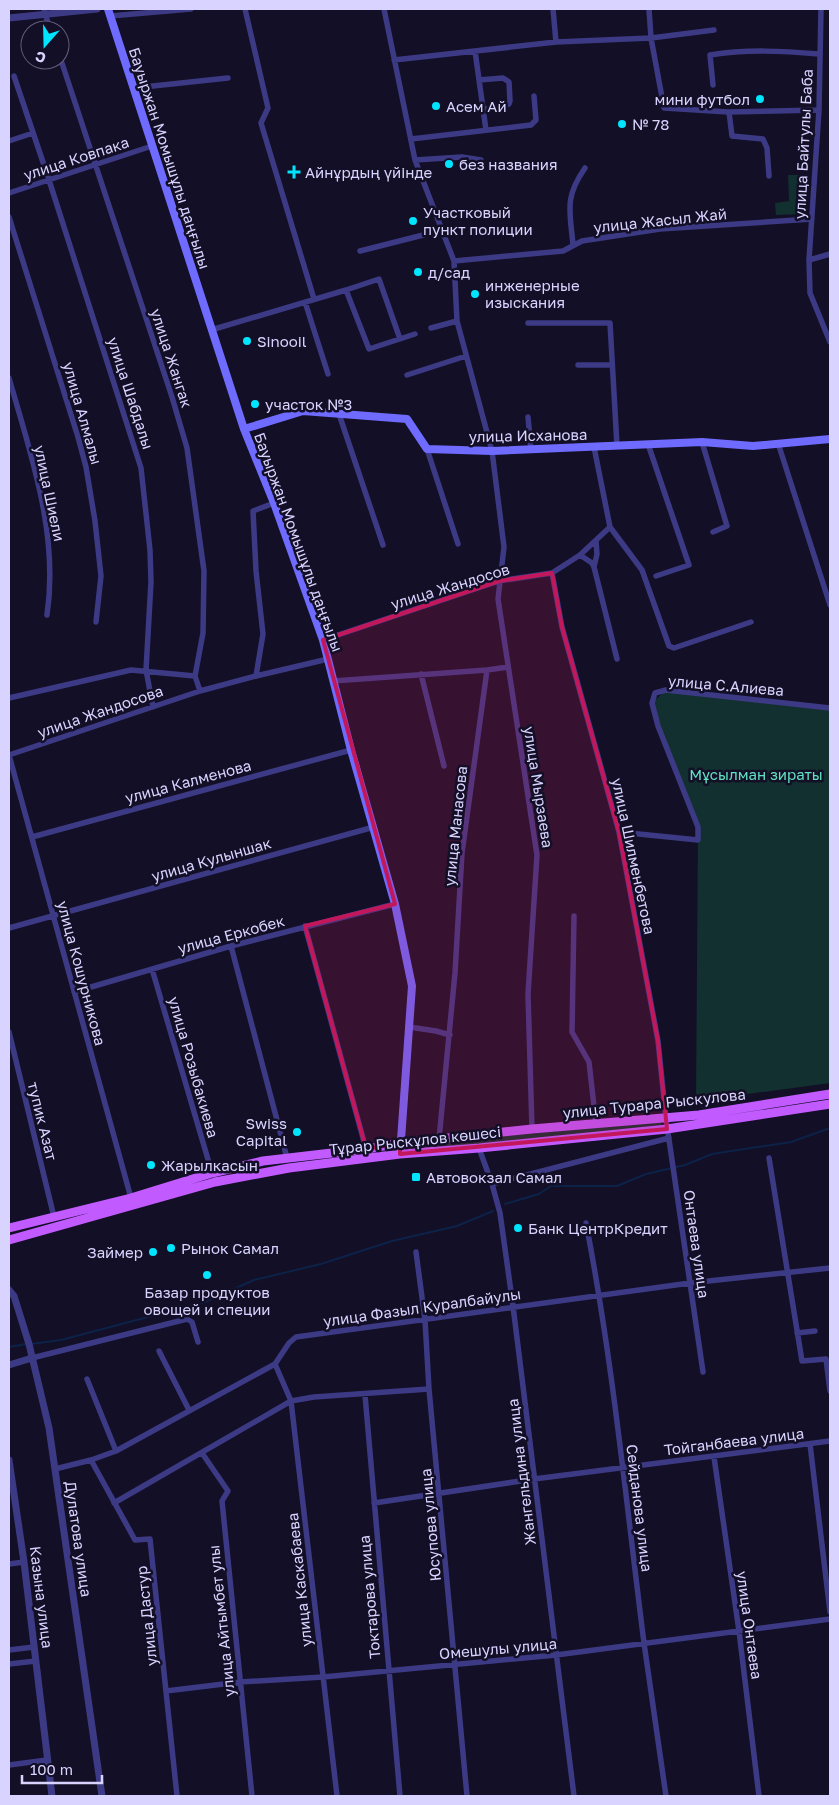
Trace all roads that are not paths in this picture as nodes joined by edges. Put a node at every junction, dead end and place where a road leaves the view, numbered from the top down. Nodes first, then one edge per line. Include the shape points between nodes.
1 (97, 9) edge
2 (192, 9) edge
3 (245, 9) edge
4 (384, 9) edge
5 (553, 9) edge
6 (649, 9) edge
7 (821, 9) edge
8 (44, 12) edge
9 (109, 12) edge
10 (9, 18) edge
11 (714, 30) dead end
12 (650, 38) junction
13 (556, 42) junction
14 (475, 51) junction
15 (819, 54) junction
16 (394, 60) junction
17 (64, 70) edge
18 (14, 76) dead end
19 (228, 78) dead end
20 (479, 80) junction
21 (713, 85) dead end
22 (134, 88) junction
23 (534, 96) dead end
24 (483, 110) junction
25 (819, 110) junction
26 (729, 112) junction
27 (486, 130) junction
28 (32, 133) junction
29 (411, 139) junction
30 (9, 140) edge
31 (152, 146) junction
32 (415, 160) junction
33 (481, 160) dead end
34 (96, 165) junction
35 (585, 168) dead end
36 (769, 176) dead end
37 (50, 180) junction
38 (9, 194) edge
39 (9, 217) edge
40 (812, 219) junction
41 (443, 230) junction
42 (573, 245) junction
43 (360, 251) dead end
44 (830, 254) edge
45 (809, 260) junction
46 (454, 261) junction
47 (346, 290) junction
48 (314, 299) junction
49 (305, 302) junction
50 (457, 321) junction
51 (528, 323) dead end
52 (431, 328) dead end
53 (211, 330) junction
54 (415, 334) dead end
55 (400, 339) junction
56 (830, 342) edge
57 (466, 356) junction
58 (578, 365) dead end
59 (612, 365) junction
60 (328, 374) dead end
61 (407, 375) dead end
62 (9, 378) edge
63 (339, 414) junction
64 (528, 417) dead end
65 (244, 429) junction
66 (830, 439) edge
67 (702, 442) junction
68 (648, 444) junction
69 (778, 444) junction
70 (617, 446) junction
71 (594, 447) junction
72 (427, 448) junction
73 (531, 450) junction
74 (492, 451) junction
75 (274, 503) junction
76 (610, 527) junction
77 (713, 532) dead end
78 (596, 541) junction
79 (458, 544) dead end
80 (383, 546) dead end
81 (580, 555) junction
82 (594, 567) junction
83 (552, 573) junction
84 (656, 576) dead end
85 (499, 581) junction
86 (830, 605) edge
87 (47, 615) dead end
88 (96, 622) dead end
89 (752, 622) dead end
90 (323, 640) junction
91 (328, 659) junction
92 (617, 659) dead end
93 (508, 667) junction
94 (146, 670) junction
95 (487, 670) junction
96 (421, 674) junction
97 (195, 676) junction
98 (256, 676) junction
99 (333, 681) junction
100 (200, 691) junction
101 (9, 698) edge
102 (153, 707) junction
103 (830, 708) edge
104 (352, 750) junction
105 (9, 755) edge
106 (444, 766) dead end
107 (374, 826) junction
108 (619, 832) junction
109 (32, 837) junction
110 (395, 904) junction
111 (54, 916) junction
112 (574, 916) dead end
113 (305, 926) junction
114 (9, 928) edge
115 (231, 946) junction
116 (152, 968) junction
117 (74, 992) junction
118 (409, 1027) junction
119 (9, 1032) edge
120 (450, 1035) junction
121 (830, 1094) edge
122 (830, 1104) edge
123 (666, 1119) junction
124 (596, 1124) junction
125 (532, 1129) junction
126 (510, 1132) joint
127 (668, 1133) junction
128 (439, 1139) junction
129 (400, 1143) junction
130 (479, 1148) junction
131 (366, 1149) junction
132 (400, 1154) junction
133 (287, 1158) junction
134 (770, 1158) dead end
135 (263, 1161) junction
136 (266, 1172) junction
137 (212, 1174) junction
138 (492, 1184) junction
139 (131, 1198) junction
140 (54, 1217) junction
141 (586, 1223) dead end
142 (9, 1228) edge
143 (9, 1240) edge
144 (416, 1252) dead end
145 (830, 1268) edge
146 (788, 1272) junction
147 (690, 1283) junction
148 (9, 1290) edge
149 (600, 1295) junction
150 (514, 1306) junction
151 (425, 1320) junction
152 (815, 1332) dead end
153 (798, 1333) junction
154 (198, 1342) dead end
155 (159, 1351) dead end
156 (32, 1358) junction
157 (275, 1364) junction
158 (9, 1365) edge
159 (703, 1372) dead end
160 (87, 1379) dead end
161 (429, 1389) junction
162 (830, 1391) edge
163 (365, 1395) junction
164 (291, 1400) junction
165 (189, 1410) junction
166 (830, 1441) edge
167 (810, 1444) junction
168 (116, 1451) junction
169 (202, 1453) junction
170 (714, 1457) junction
171 (9, 1460) edge
172 (91, 1460) junction
173 (623, 1468) junction
174 (55, 1469) junction
175 (534, 1479) junction
176 (11, 1482) edge
177 (440, 1494) junction
178 (374, 1502) junction
179 (114, 1503) junction
180 (24, 1562) junction
181 (9, 1564) edge
182 (830, 1612) edge
183 (830, 1619) edge
184 (740, 1631) junction
185 (644, 1644) junction
186 (34, 1647) junction
187 (9, 1650) edge
188 (556, 1655) junction
189 (36, 1660) junction
190 (9, 1664) edge
191 (455, 1664) junction
192 (388, 1670) junction
193 (323, 1677) junction
194 (240, 1682) junction
195 (166, 1691) junction
196 (48, 1760) junction
197 (9, 1765) edge
198 (52, 1796) edge
199 (102, 1796) edge
200 (177, 1796) edge
201 (252, 1796) edge
202 (337, 1796) edge
203 (400, 1796) edge
204 (467, 1796) edge
205 (574, 1796) edge
206 (666, 1796) edge
207 (759, 1796) edge

1 - 8 street
2 - 9 street
3 - 48 street via 268,108 261,124
4 - 16 street, улица Мырзаева
5 - 13 street
6 - 12 street
7 - 15 street, улица Байтулы Баба
8 - 10 street
9 - 22 main road, Бауыржан Момышұлы даңғылы
11 - 12 street
12 - 13 street
12 - 26 street via 664,108
13 - 14 street
14 - 16 street
14 - 20 street
15 - 21 street via 784,51 710,55
15 - 25 street, улица Байтулы Баба
16 - 29 street, улица Мырзаева
17 - 34 street, улица Жангак
18 - 28 street, улица Шабдалы
19 - 22 street
20 - 24 street
20 - 24 street via 503,78 509,82 509,104
22 - 31 main road, Бауыржан Момышұлы даңғылы
23 - 27 street via 536,120 530,125
24 - 27 street
25 - 26 street
25 - 40 street, улица Байтулы Баба
26 - 36 street via 732,136 763,139 767,148
27 - 29 street
28 - 30 street
28 - 37 street, улица Шабдалы
29 - 32 street, улица Мырзаева
31 - 34 street, улица Ковпака
31 - 53 main road, Бауыржан Момышұлы даңғылы
32 - 33 street via 462,156
32 - 41 street, улица Мырзаева
34 - 37 street, улица Ковпака
34 - 97 street, улица Жангак via 187,448 204,571 203,634
35 - 42 street via 569,202
37 - 38 street, улица Ковпака
37 - 94 street, улица Шабдалы via 141,468 151,582
39 - 88 street, улица Алмалы via 86,466 101,576
40 - 42 street, улица Жасыл Жай via 660,229
40 - 45 street, улица Байтулы Баба
41 - 43 street
41 - 46 street, улица Мырзаева
42 - 46 street, улица Жасыл Жай via 563,252
44 - 45 street
45 - 56 street, улица Байтулы Баба via 810,293
46 - 50 street, улица Мырзаева
47 - 48 street
47 - 55 street via 369,349
47 - 55 street via 379,278
48 - 49 street
49 - 53 street
49 - 60 street
50 - 52 street
50 - 57 street, улица Мырзаева
51 - 59 street via 610,323
53 - 65 main road, Бауыржан Момышұлы даңғылы
54 - 55 street
57 - 61 street
57 - 74 street, улица Мырзаева
58 - 59 street
59 - 70 street
62 - 87 street, улица Шиели via 43,504 50,553
63 - 65 main road via 302,411
63 - 72 main road via 407,419
63 - 80 street
64 - 73 street
65 - 75 main road, Бауыржан Момышұлы даңғылы
66 - 69 main road, улица Исханова
67 - 68 main road, улица Исханова
67 - 69 main road, улица Исханова via 753,446
67 - 77 street via 726,526
68 - 70 main road, улица Исханова
68 - 84 street via 689,565
69 - 86 street
70 - 71 main road, улица Исханова
71 - 73 main road, улица Исханова
71 - 76 street
72 - 74 main road, улица Исханова
72 - 79 street
73 - 74 main road, улица Исханова
74 - 85 street, улица Мырзаева via 504,547
75 - 90 main road, Бауыржан Момышұлы даңғылы
75 - 98 street via 253,511 262,634
76 - 78 street, улица Жандосов
76 - 89 street via 642,570 669,646 674,648
78 - 81 street, улица Жандосов
78 - 82 street
81 - 82 street
81 - 83 street, улица Жандосов
82 - 92 street
83 - 85 street, улица Жандосов
83 - 108 street, улица Шилменбетова via 562,627
85 - 90 street, улица Жандосов
85 - 93 street, улица Мырзаева via 498,599
90 - 91 main road, Бауыржан Момышұлы даңғылы
91 - 98 street, улица Жандосова
91 - 99 main road, Бауыржан Момышұлы даңғылы
93 - 95 street
93 - 125 street, улица Мырзаева via 538,855 528,994
94 - 97 street, улица Жандосова
94 - 101 street, улица Жандосова via 131,670
94 - 102 street, улица Шабдалы
95 - 96 street
95 - 120 street, улица Манасова via 462,853
96 - 99 street
96 - 106 street
97 - 100 street
98 - 100 street, улица Жандосова
99 - 104 main road, Бауыржан Момышұлы даңғылы
100 - 102 street, улица Жандосова
102 - 105 street, улица Жандосова
103 - 108 street, улица С.Алиева via 666,690 655,693 652,703 658,726 698,827 698,840
104 - 107 main road, Бауыржан Момышұлы даңғылы
104 - 109 street, улица Калменова
105 - 109 street, улица Кошурникова
107 - 110 main road, Бауыржан Момышұлы даңғылы
107 - 111 street, улица Кулыншак
108 - 123 street, улица Шилменбетова via 658,1040
109 - 111 street, улица Кошурникова
110 - 113 street, улица Еркобек
110 - 118 main road, Бауыржан Момышұлы даңғылы via 412,986
111 - 114 street, улица Кулыншак
111 - 117 street, улица Кошурникова
112 - 124 street via 572,1032 589,1062
113 - 115 street, улица Еркобек
113 - 131 street
115 - 116 street, улица Еркобек
115 - 133 street
116 - 117 street, улица Еркобек
116 - 137 street, улица Розыбакиева
117 - 139 street, улица Кошурникова
118 - 120 street
118 - 129 main road, Бауыржан Момышұлы даңғылы
119 - 140 street, тупик Азат
120 - 128 street, улица Манасова
121 - 123 main road, улица Турара Рыскулова
122 - 127 main road, Тұрар Рыскұлов көшесі
123 - 124 main road, улица Турара Рыскулова
123 - 127 street, Онтаева улица
124 - 125 main road, улица Турара Рыскулова
125 - 126 main road, улица Турара Рыскулова
126 - 128 main road, Тұрар Рыскұлов көшесі
127 - 130 main road, Тұрар Рыскұлов көшесі
127 - 138 street
127 - 147 street, Онтаева улица
128 - 129 main road, Тұрар Рыскұлов көшесі
129 - 131 main road, Тұрар Рыскұлов көшесі
129 - 132 main road, Бауыржан Момышұлы даңғылы
130 - 132 main road, Тұрар Рыскұлов көшесі
130 - 138 street, Жангельдина улица
131 - 133 main road, Тұрар Рыскұлов көшесі
132 - 136 main road, Тұрар Рыскұлов көшесі
133 - 135 main road, Тұрар Рыскұлов көшесі
134 - 146 street
135 - 136 main road
135 - 137 main road, Тұрар Рыскұлов көшесі
136 - 143 main road, Тұрар Рыскұлов көшесі via 215,1182
137 - 139 main road, Тұрар Рыскұлов көшесі
138 - 150 street, Жангельдина улица via 500,1213
139 - 140 main road, Тұрар Рыскұлов көшесі
140 - 142 main road, Тұрар Рыскұлов көшесі
141 - 149 street, Сейданова улица
144 - 151 street, Юсупова улица
145 - 146 street, улица Фазыл Куралбайулы
146 - 147 street, улица Фазыл Куралбайулы
146 - 153 street
147 - 149 street, улица Фазыл Куралбайулы
147 - 159 street, Онтаева улица
148 - 156 street, Дулатова улица via 14,1296
149 - 150 street, улица Фазыл Куралбайулы
149 - 173 street, Сейданова улица
150 - 151 street, улица Фазыл Куралбайулы
150 - 175 street, Жангельдина улица
151 - 157 street, улица Фазыл Куралбайулы via 296,1337
151 - 161 street, Юсупова улица
152 - 153 street
153 - 162 street via 802,1361 826,1360
154 - 156 street via 192,1322 187,1319
155 - 165 street
156 - 158 street
156 - 174 street, Дулатова улица
157 - 164 street, улица Каскабаева
157 - 165 street, улица Фазыл Куралбайулы
160 - 168 street
161 - 163 street
161 - 177 street, Юсупова улица
163 - 164 street
163 - 178 street, Токтарова улица
164 - 169 street
164 - 193 street, улица Каскабаева
165 - 168 street, улица Фазыл Куралбайулы
166 - 167 street, Тойганбаева улица
167 - 170 street, Тойганбаева улица
167 - 182 street
168 - 172 street, улица Фазыл Куралбайулы
169 - 179 street
169 - 194 street, улица Айтымбет улы via 228,1491 222,1501
170 - 173 street, Тойганбаева улица
170 - 184 street, улица Онтаева
171 - 176 street, Казына улица
172 - 174 street, улица Фазыл Куралбайулы
172 - 179 street, улица Дастур
173 - 175 street, Тойганбаева улица
173 - 185 street, Сейданова улица
174 - 199 street, Дулатова улица
175 - 177 street, Тойганбаева улица
175 - 188 street, Жангельдина улица
176 - 180 street, Казына улица
177 - 178 street, Тойганбаева улица
177 - 191 street, Юсупова улица
178 - 192 street, Токтарова улица
179 - 195 street, улица Дастур via 135,1540 150,1538
180 - 181 street
180 - 186 street, Казына улица
183 - 184 street, Омешулы улица
184 - 185 street, Омешулы улица
184 - 207 street, улица Онтаева
185 - 188 street, Омешулы улица
185 - 206 street, Сейданова улица
186 - 187 street
186 - 189 street, Казына улица
188 - 191 street, Омешулы улица
188 - 205 street, Жангельдина улица
189 - 190 street
189 - 196 street, Казына улица
191 - 192 street, Омешулы улица
191 - 204 street, Юсупова улица
192 - 193 street, Омешулы улица
192 - 203 street, Токтарова улица
193 - 194 street, Омешулы улица
193 - 202 street, улица Каскабаева
194 - 195 street, Омешулы улица
194 - 201 street, улица Айтымбет улы
195 - 200 street, улица Дастур
196 - 197 street
196 - 198 street, Казына улица

